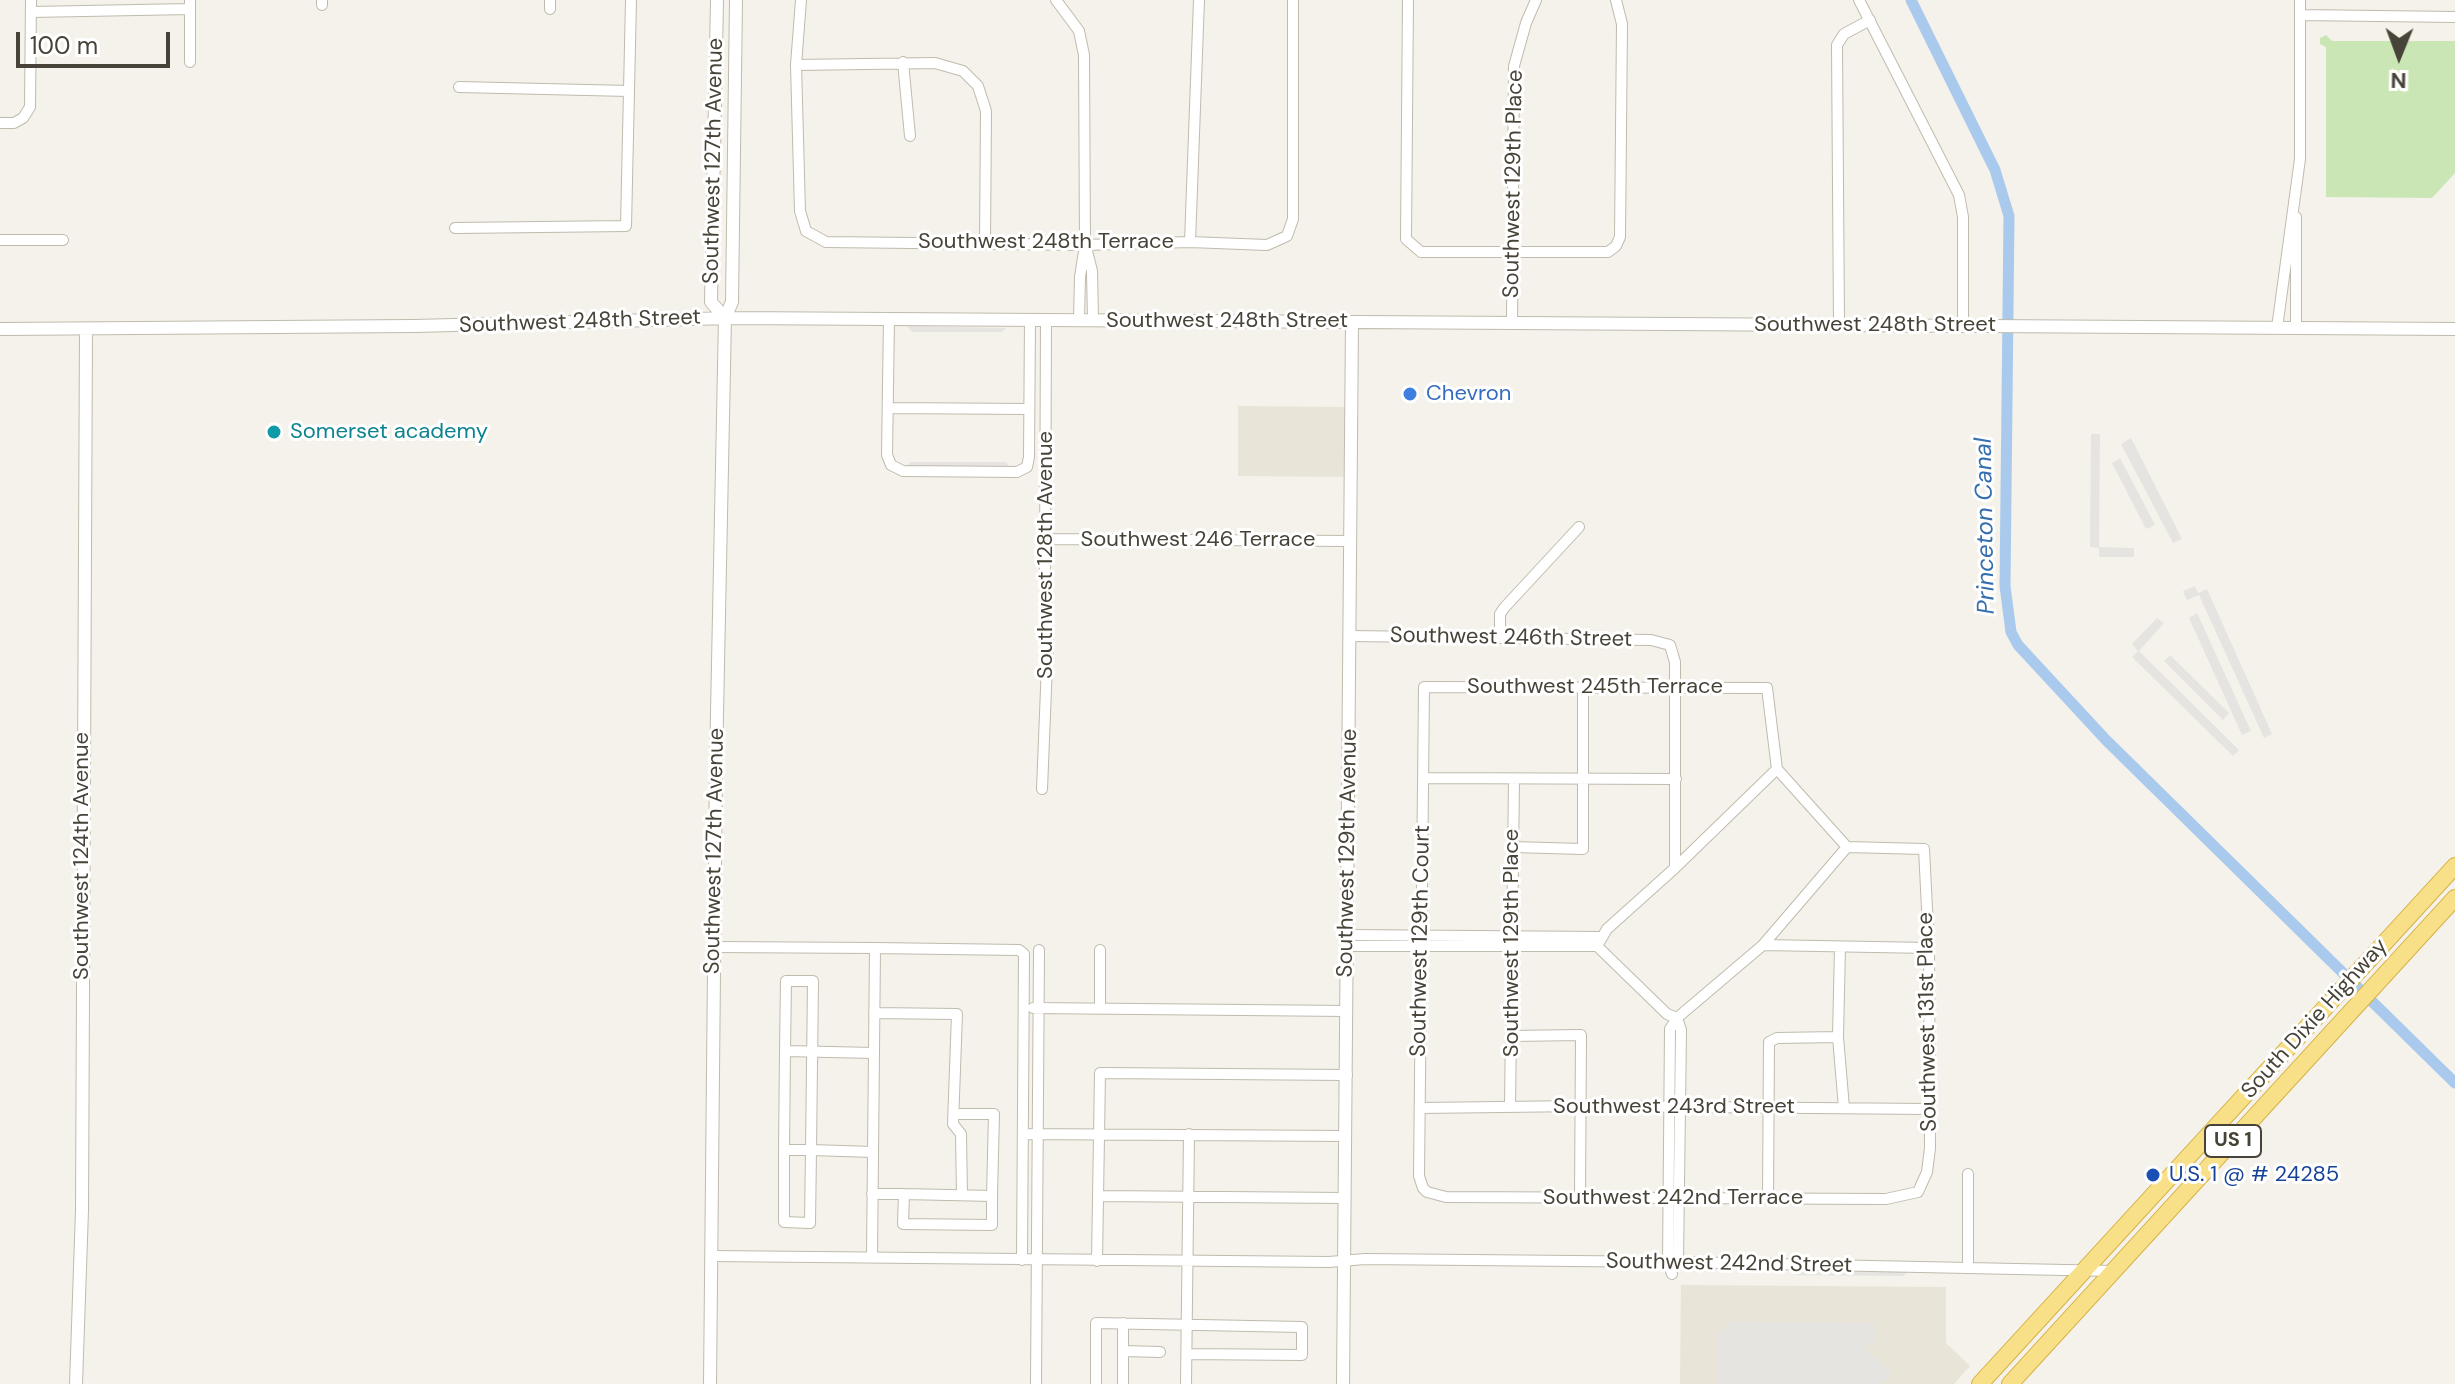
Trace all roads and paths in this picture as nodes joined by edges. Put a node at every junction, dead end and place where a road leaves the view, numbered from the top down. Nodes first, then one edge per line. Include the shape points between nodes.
1 (631, 0) edge
2 (717, 0) edge
3 (736, 0) edge
4 (801, 0) edge
5 (1056, 0) edge
6 (1199, 0) edge
7 (1293, 0) edge
8 (1408, 0) edge
9 (1536, 0) edge
10 (1616, 0) edge
11 (1859, 0) edge
12 (2300, 0) edge
13 (190, 5) edge
14 (31, 6) edge
15 (2300, 15) junction
16 (2455, 17) edge
17 (1870, 20) junction
18 (190, 62) dead end
19 (903, 62) junction
20 (796, 65) junction
21 (459, 87) dead end
22 (629, 91) junction
23 (0, 123) edge
24 (910, 136) dead end
25 (2295, 203) junction
26 (455, 228) dead end
27 (0, 240) edge
28 (63, 240) dead end
29 (1190, 242) junction
30 (985, 243) junction
31 (1085, 245) junction
32 (1512, 252) junction
33 (725, 318) junction
34 (889, 319) junction
35 (1030, 319) junction
36 (1046, 320) junction
37 (1086, 320) junction
38 (1352, 322) junction
39 (1512, 323) junction
40 (1963, 324) junction
41 (1839, 325) junction
42 (2277, 328) junction
43 (2296, 328) junction
44 (0, 329) edge
45 (86, 329) junction
46 (2455, 329) edge
47 (888, 408) junction
48 (1029, 409) junction
49 (1579, 527) dead end
50 (1045, 539) junction
51 (1351, 541) junction
52 (1351, 636) junction
53 (1500, 638) junction
54 (1424, 687) joint
55 (1583, 687) junction
56 (1676, 688) junction
57 (1777, 769) junction
58 (1423, 778) junction
59 (1514, 779) junction
60 (1584, 779) junction
61 (1676, 779) junction
62 (1042, 789) dead end
63 (1512, 847) junction
64 (1847, 847) junction
65 (2455, 866) edge
66 (1675, 868) junction
67 (2455, 898) edge
68 (1347, 940) junction
69 (1421, 940) junction
70 (1512, 941) junction
71 (1599, 942) junction
72 (1763, 945) junction
73 (714, 947) junction
74 (1840, 947) junction
75 (875, 948) junction
76 (1929, 948) junction
77 (1039, 950) dead end
78 (1100, 950) dead end
79 (1025, 1008) junction
80 (1040, 1008) junction
81 (1100, 1009) junction
82 (1347, 1011) junction
83 (874, 1013) junction
84 (1677, 1018) junction
85 (1511, 1036) junction
86 (1838, 1037) junction
87 (785, 1051) junction
88 (812, 1052) junction
89 (874, 1053) junction
90 (1347, 1075) junction
91 (2261, 1078) junction
92 (1582, 1106) junction
93 (1510, 1107) junction
94 (1675, 1107) junction
95 (1769, 1107) junction
96 (1420, 1108) junction
97 (1844, 1108) junction
98 (1928, 1109) junction
99 (954, 1114) junction
100 (1023, 1134) junction
101 (1038, 1134) junction
102 (1099, 1134) junction
103 (1189, 1134) junction
104 (1346, 1136) junction
105 (784, 1150) junction
106 (811, 1150) junction
107 (873, 1152) junction
108 (1968, 1174) dead end
109 (1427, 1192) joint
110 (1918, 1192) joint
111 (872, 1194) junction
112 (904, 1194) junction
113 (962, 1195) junction
114 (992, 1196) junction
115 (1098, 1196) junction
116 (1188, 1196) junction
117 (1345, 1198) junction
118 (1580, 1198) junction
119 (1673, 1198) junction
120 (1768, 1199) junction
121 (2163, 1217) junction
122 (711, 1256) junction
123 (872, 1257) junction
124 (1022, 1260) junction
125 (1037, 1260) junction
126 (1097, 1261) junction
127 (1188, 1261) junction
128 (1344, 1261) junction
129 (1673, 1262) junction
130 (1968, 1267) junction
131 (2085, 1270) junction
132 (2113, 1271) junction
133 (1123, 1323) junction
134 (1187, 1325) junction
135 (2017, 1344) junction
136 (1123, 1351) junction
137 (1160, 1352) dead end
138 (1187, 1354) junction
139 (76, 1384) edge
140 (710, 1384) edge
141 (1036, 1384) edge
142 (1096, 1384) edge
143 (1123, 1384) edge
144 (1186, 1384) edge
145 (1343, 1384) edge
146 (1980, 1384) edge
147 (1993, 1384) edge
148 (2010, 1384) edge

1 - 22 street
2 - 33 street, Southwest 127th Avenue via 711,302
3 - 33 street, Southwest 127th Avenue via 732,302
4 - 20 street
5 - 31 street via 1079,31 1084,55
6 - 29 street
7 - 29 street, Southwest 248th Terrace via 1293,219 1287,236 1267,245
8 - 32 street via 1406,239 1421,252
9 - 32 street, Southwest 129th Place via 1514,66
10 - 32 street via 1622,24 1620,237 1608,252
11 - 17 street
12 - 15 street
13 - 14 street
13 - 18 street
14 - 23 street via 30,107 14,123
15 - 16 street
15 - 25 street
17 - 40 street via 1962,206
17 - 41 street via 1844,34 1837,45
19 - 20 street
19 - 24 street
19 - 30 street via 963,71 978,86 986,111
20 - 30 street, Southwest 248th Terrace via 800,211 806,231 826,242
21 - 22 street
22 - 26 street via 626,226
25 - 42 street
25 - 43 street
27 - 28 street
29 - 31 street, Southwest 248th Terrace
30 - 31 street, Southwest 248th Terrace
31 - 37 street via 1080,277
32 - 39 street, Southwest 129th Place
33 - 34 street, Southwest 248th Street
33 - 45 street, Southwest 248th Street
33 - 73 street, Southwest 127th Avenue
34 - 35 street, Southwest 248th Street
34 - 47 street
35 - 36 street, Southwest 248th Street
35 - 48 street
36 - 37 street, Southwest 248th Street
36 - 50 street, Southwest 128th Avenue
37 - 38 street, Southwest 248th Street
38 - 39 street, Southwest 248th Street
38 - 51 street, Southwest 129th Avenue
39 - 41 street, Southwest 248th Street
40 - 41 street, Southwest 248th Street
40 - 42 street, Southwest 248th Street
42 - 43 street, Southwest 248th Street
43 - 46 street, Southwest 248th Street
44 - 45 street, Southwest 248th Street
45 - 139 street, Southwest 124th Avenue via 82,1210
47 - 48 street
47 - 48 street via 887,455 894,468 1017,472 1029,457
49 - 53 street via 1504,608
50 - 51 street, Southwest 246 Terrace
50 - 62 street, Southwest 128th Avenue via 1048,639
51 - 52 street, Southwest 129th Avenue
52 - 53 street, Southwest 246th Street
52 - 68 street, Southwest 129th Avenue
53 - 56 street, Southwest 246th Street via 1651,640 1670,645
54 - 55 street, Southwest 245th Terrace
54 - 58 street, Southwest 129th Court
55 - 56 street, Southwest 245th Terrace
55 - 60 street
56 - 57 street, Southwest 245th Terrace via 1767,688
56 - 61 street
57 - 64 street
57 - 66 street
58 - 59 street
58 - 69 street, Southwest 129th Court
59 - 60 street
59 - 63 street, Southwest 129th Place
60 - 61 street
60 - 63 street via 1583,849
61 - 66 street
63 - 70 street, Southwest 129th Place
64 - 72 street
64 - 76 street, Southwest 131st Place via 1924,849
65 - 91 highway, South Dixie Highway / US 1
66 - 71 street
67 - 121 highway, South Dixie Highway / US 1
68 - 69 street
68 - 82 street, Southwest 129th Avenue
69 - 70 street
69 - 96 street, Southwest 129th Court
70 - 71 street
70 - 85 street, Southwest 129th Place
71 - 84 street via 1667,1014
72 - 74 street
72 - 84 street
73 - 75 street
73 - 122 street, Southwest 127th Avenue
74 - 76 street
74 - 86 street
75 - 79 street via 1019,950 1024,954
75 - 83 street
76 - 98 street, Southwest 131st Place
77 - 80 street
78 - 81 street
79 - 80 street
79 - 100 street
80 - 81 street
80 - 101 street
81 - 82 street
82 - 90 street, Southwest 129th Avenue
83 - 89 street
83 - 99 street via 957,1014
84 - 94 street via 1681,1030
85 - 92 street via 1581,1035
85 - 93 street, Southwest 129th Place
86 - 95 street via 1772,1039
86 - 97 street
87 - 88 street
87 - 88 street via 786,981 813,981
87 - 105 street
88 - 89 street
88 - 106 street
89 - 107 street
90 - 102 street via 1100,1073
90 - 104 street, Southwest 129th Avenue
91 - 121 highway via 2257,1099 2181,1182
91 - 131 highway, South Dixie Highway / US 1
92 - 93 street, Southwest 243rd Street
92 - 94 street, Southwest 243rd Street
92 - 118 street
93 - 96 street, Southwest 243rd Street
94 - 95 street, Southwest 243rd Street
94 - 119 street
95 - 97 street, Southwest 243rd Street
95 - 120 street
96 - 109 street, Southwest 129th Court via 1419,1176
97 - 98 street, Southwest 243rd Street
98 - 110 street, Southwest 131st Place via 1929,1160
99 - 113 street via 953,1124 961,1134
99 - 114 street via 994,1114
100 - 101 street
100 - 124 street
101 - 102 street
101 - 125 street
102 - 103 street
102 - 115 street
103 - 104 street
103 - 116 street
104 - 117 street, Southwest 129th Avenue
105 - 106 street
105 - 106 street via 784,1222 810,1223
106 - 107 street
107 - 111 street
108 - 130 street
109 - 118 street, Southwest 242nd Terrace via 1446,1197
110 - 120 street, Southwest 242nd Terrace via 1886,1199
111 - 112 street
111 - 123 street
112 - 113 street
112 - 114 street via 903,1224 992,1225
113 - 114 street
115 - 116 street
115 - 126 street
116 - 117 street
116 - 127 street
117 - 128 street, Southwest 129th Avenue
118 - 119 street, Southwest 242nd Terrace
119 - 120 street, Southwest 242nd Terrace
119 - 129 street
121 - 132 highway, South Dixie Highway / US 1
122 - 123 street, Southwest 242nd Street
122 - 140 street, Southwest 127th Avenue
123 - 124 street, Southwest 242nd Street
124 - 125 street, Southwest 242nd Street
125 - 126 street, Southwest 242nd Street
125 - 141 street
126 - 127 street, Southwest 242nd Street
127 - 128 street, Southwest 242nd Street
127 - 134 street
128 - 129 street, Southwest 242nd Street
128 - 145 street, Southwest 129th Avenue
129 - 130 street, Southwest 242nd Street
130 - 131 street, Southwest 242nd Street
131 - 132 street, Southwest 242nd Street
131 - 135 highway, South Dixie Highway / US 1
132 - 148 highway, South Dixie Highway / US 1
133 - 134 street
133 - 136 street
133 - 142 street via 1096,1323
134 - 138 street
134 - 138 street via 1302,1327 1302,1355
135 - 146 highway, South Dixie Highway / US 1
135 - 147 highway via 2008,1368
136 - 137 street
136 - 143 street
138 - 144 street

